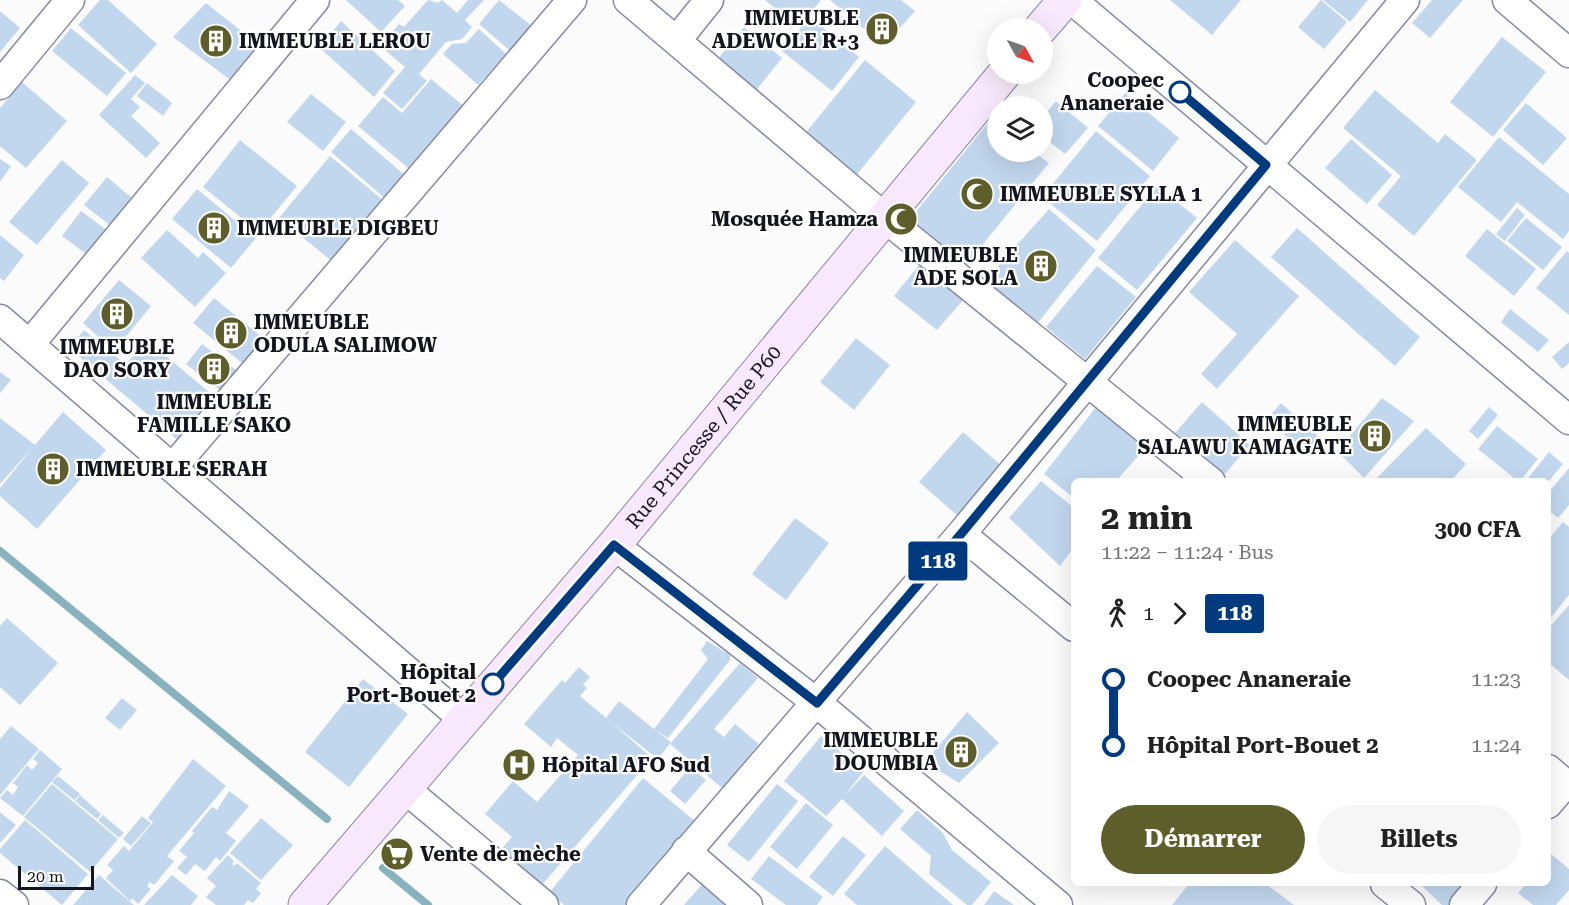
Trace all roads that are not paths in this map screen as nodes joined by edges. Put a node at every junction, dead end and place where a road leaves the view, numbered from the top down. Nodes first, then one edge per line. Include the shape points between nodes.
1 (69, 0) edge
2 (315, 0) edge
3 (572, 0) edge
4 (628, 0) edge
5 (709, 0) edge
6 (1065, 0) edge
7 (1072, 0) edge
8 (1405, 0) edge
9 (1507, 0) edge
10 (1050, 18) edge
11 (677, 40) junction
12 (1569, 53) edge
13 (996, 84) edge
14 (0, 86) edge
15 (1266, 165) junction
16 (885, 218) junction
17 (0, 319) edge
18 (30, 344) junction
19 (1088, 380) junction
20 (1569, 420) edge
21 (174, 466) junction
22 (1206, 478) edge
23 (961, 534) junction
24 (614, 545) junction
25 (1071, 625) edge
26 (817, 703) junction
27 (463, 719) junction
28 (405, 788) junction
29 (686, 851) junction
30 (1388, 886) edge
31 (1480, 886) edge
32 (0, 894) edge
33 (14, 905) edge
34 (305, 905) edge
35 (544, 905) edge
36 (641, 905) edge
37 (748, 905) edge
38 (1058, 905) edge
39 (1412, 905) edge
40 (1464, 905) edge

1 - 14 street
2 - 18 street
3 - 21 street
4 - 11 street
5 - 11 street
6 - 10 street
7 - 15 street
8 - 15 street
9 - 12 street
11 - 16 street
13 - 16 street, Rue Princesse / Rue P60
15 - 19 street
15 - 20 street
16 - 19 street
16 - 24 street, Rue Princesse / Rue P60
17 - 18 street
18 - 21 street
19 - 22 street
19 - 23 street
21 - 27 street
23 - 25 street
23 - 26 street
24 - 26 street
24 - 27 street, Rue Princesse / Rue P60
26 - 29 street
26 - 38 street
27 - 28 street, Rue Princesse / Rue P60
28 - 34 street, Rue Princesse / Rue P60
28 - 35 street
29 - 36 street
29 - 37 street
30 - 39 street
31 - 40 street
32 - 33 street

